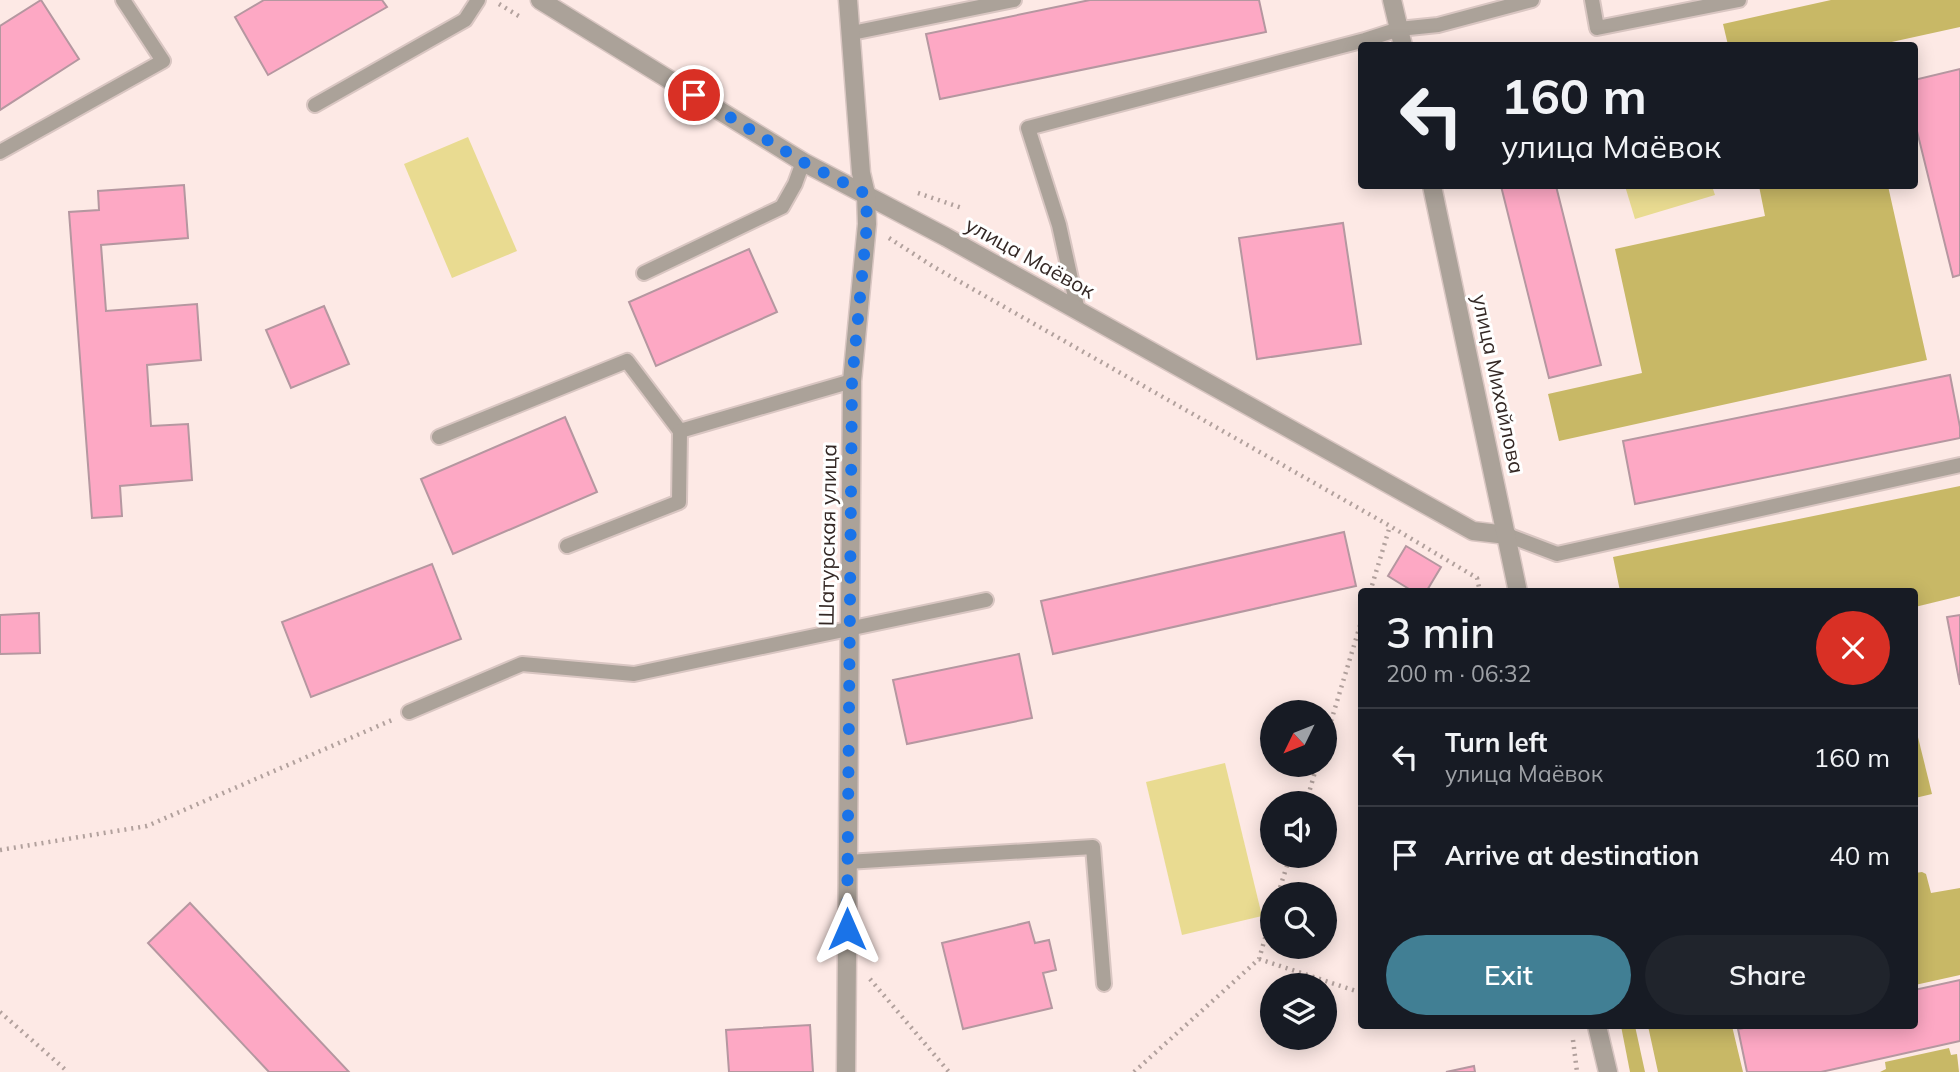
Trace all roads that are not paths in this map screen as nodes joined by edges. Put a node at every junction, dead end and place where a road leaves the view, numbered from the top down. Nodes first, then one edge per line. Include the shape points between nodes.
1 (123, 0) edge
2 (478, 0) edge
3 (540, 0) edge
4 (848, 0) edge
5 (1014, 0) edge
6 (1392, 0) edge
7 (1532, 0) edge
8 (1592, 0) edge
9 (1739, 0) edge
10 (852, 33) junction
11 (1401, 37) edge
12 (315, 105) dead end
13 (0, 152) edge
14 (803, 162) junction
15 (1434, 189) edge
16 (866, 194) junction
17 (644, 273) dead end
18 (1078, 311) junction
19 (852, 381) junction
20 (680, 430) junction
21 (439, 436) dead end
22 (1960, 466) edge
23 (1507, 536) junction
24 (567, 545) dead end
25 (1517, 588) edge
26 (986, 600) dead end
27 (849, 630) junction
28 (409, 712) road end
29 (847, 862) junction
30 (1104, 984) dead end
31 (1598, 1029) edge
32 (846, 1072) edge
33 (1608, 1072) edge

1 - 13 lane via 163,61
2 - 12 lane via 465,20
3 - 14 street, улица Маёвок
4 - 10 street, Шатурская улица
5 - 10 lane
6 - 11 street
7 - 11 lane
8 - 9 lane via 1597,28
10 - 16 street, Шатурская улица
11 - 18 lane via 1365,40 1028,128 1059,225
14 - 16 street, улица Маёвок
14 - 17 lane via 782,208
15 - 23 street, улица Михайлова
16 - 18 street, улица Маёвок
16 - 19 street, Шатурская улица
18 - 23 street, улица Маёвок via 1474,531
19 - 20 lane
19 - 27 street, Шатурская улица
20 - 21 lane via 627,361
20 - 24 lane via 679,502
22 - 23 lane via 1556,554
23 - 25 street, улица Михайлова
26 - 27 lane
27 - 28 lane via 634,674 522,664
27 - 29 street, Шатурская улица
29 - 30 lane via 1093,847
29 - 32 street, Шатурская улица
31 - 33 street

